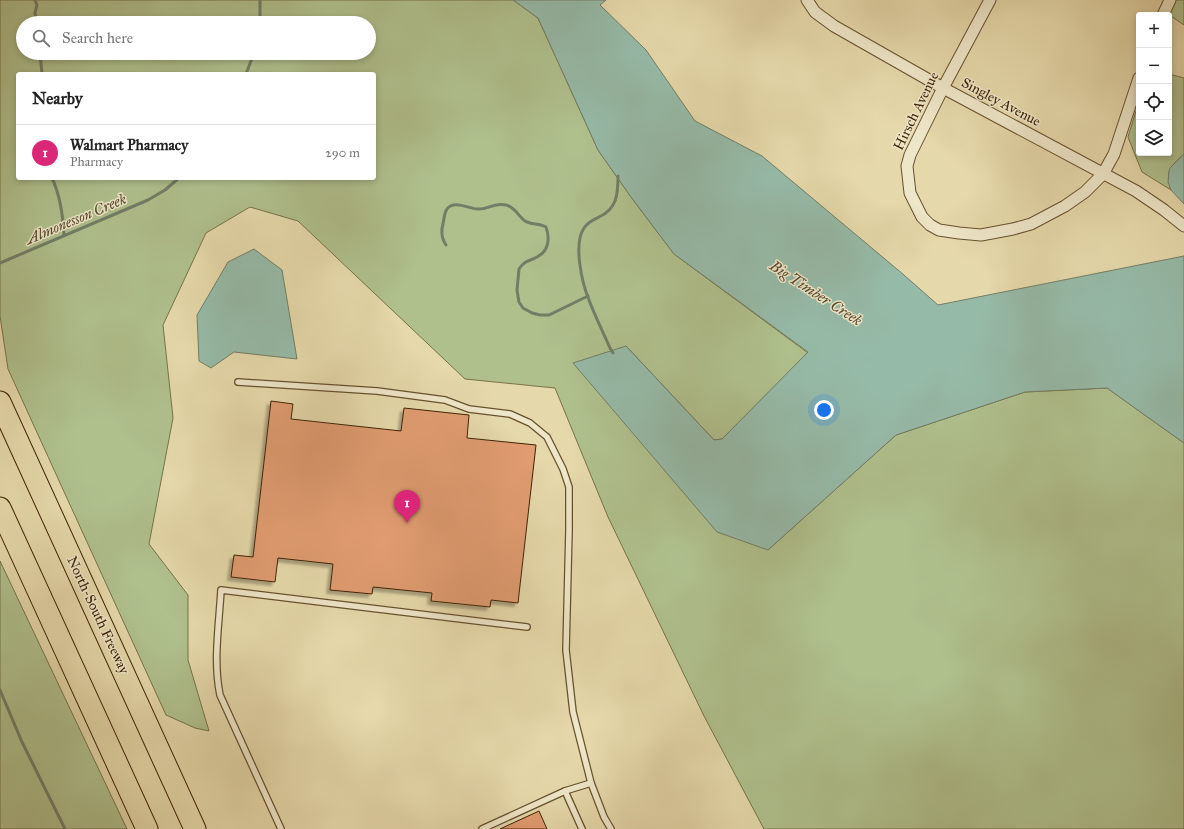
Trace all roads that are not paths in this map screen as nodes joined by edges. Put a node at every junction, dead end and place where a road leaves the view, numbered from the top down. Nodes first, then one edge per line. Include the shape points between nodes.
1 (807, 0) edge
2 (990, 0) edge
3 (1170, 0) edge
4 (1164, 12) edge
5 (1137, 84) edge
6 (943, 88) junction
7 (1103, 174) junction
8 (1184, 226) edge
9 (238, 382) dead end
10 (0, 402) edge
11 (0, 508) edge
12 (527, 627) dead end
13 (591, 783) junction
14 (565, 792) junction
15 (148, 829) edge
16 (195, 829) edge
17 (281, 829) edge
18 (482, 829) edge
19 (582, 829) edge
20 (611, 829) edge

1 - 6 street, Singley Avenue via 815,12 834,26
2 - 6 street, Hirsch Avenue
3 - 4 street
5 - 7 street, Hirsch Avenue via 1114,154
6 - 7 street, Singley Avenue
6 - 7 street, Hirsch Avenue via 907,166 910,193 914,202 922,217 938,230 981,235 1032,224 1085,192
7 - 8 street, Singley Avenue via 1136,191
9 - 13 lane via 377,391 445,400 469,409 510,414 530,423 547,437 569,487 566,650 573,712
10 - 16 highway, North-South Freeway
11 - 15 highway
12 - 17 lane via 221,590 217,658 220,695
13 - 14 lane
13 - 20 lane
14 - 18 lane
14 - 19 lane

